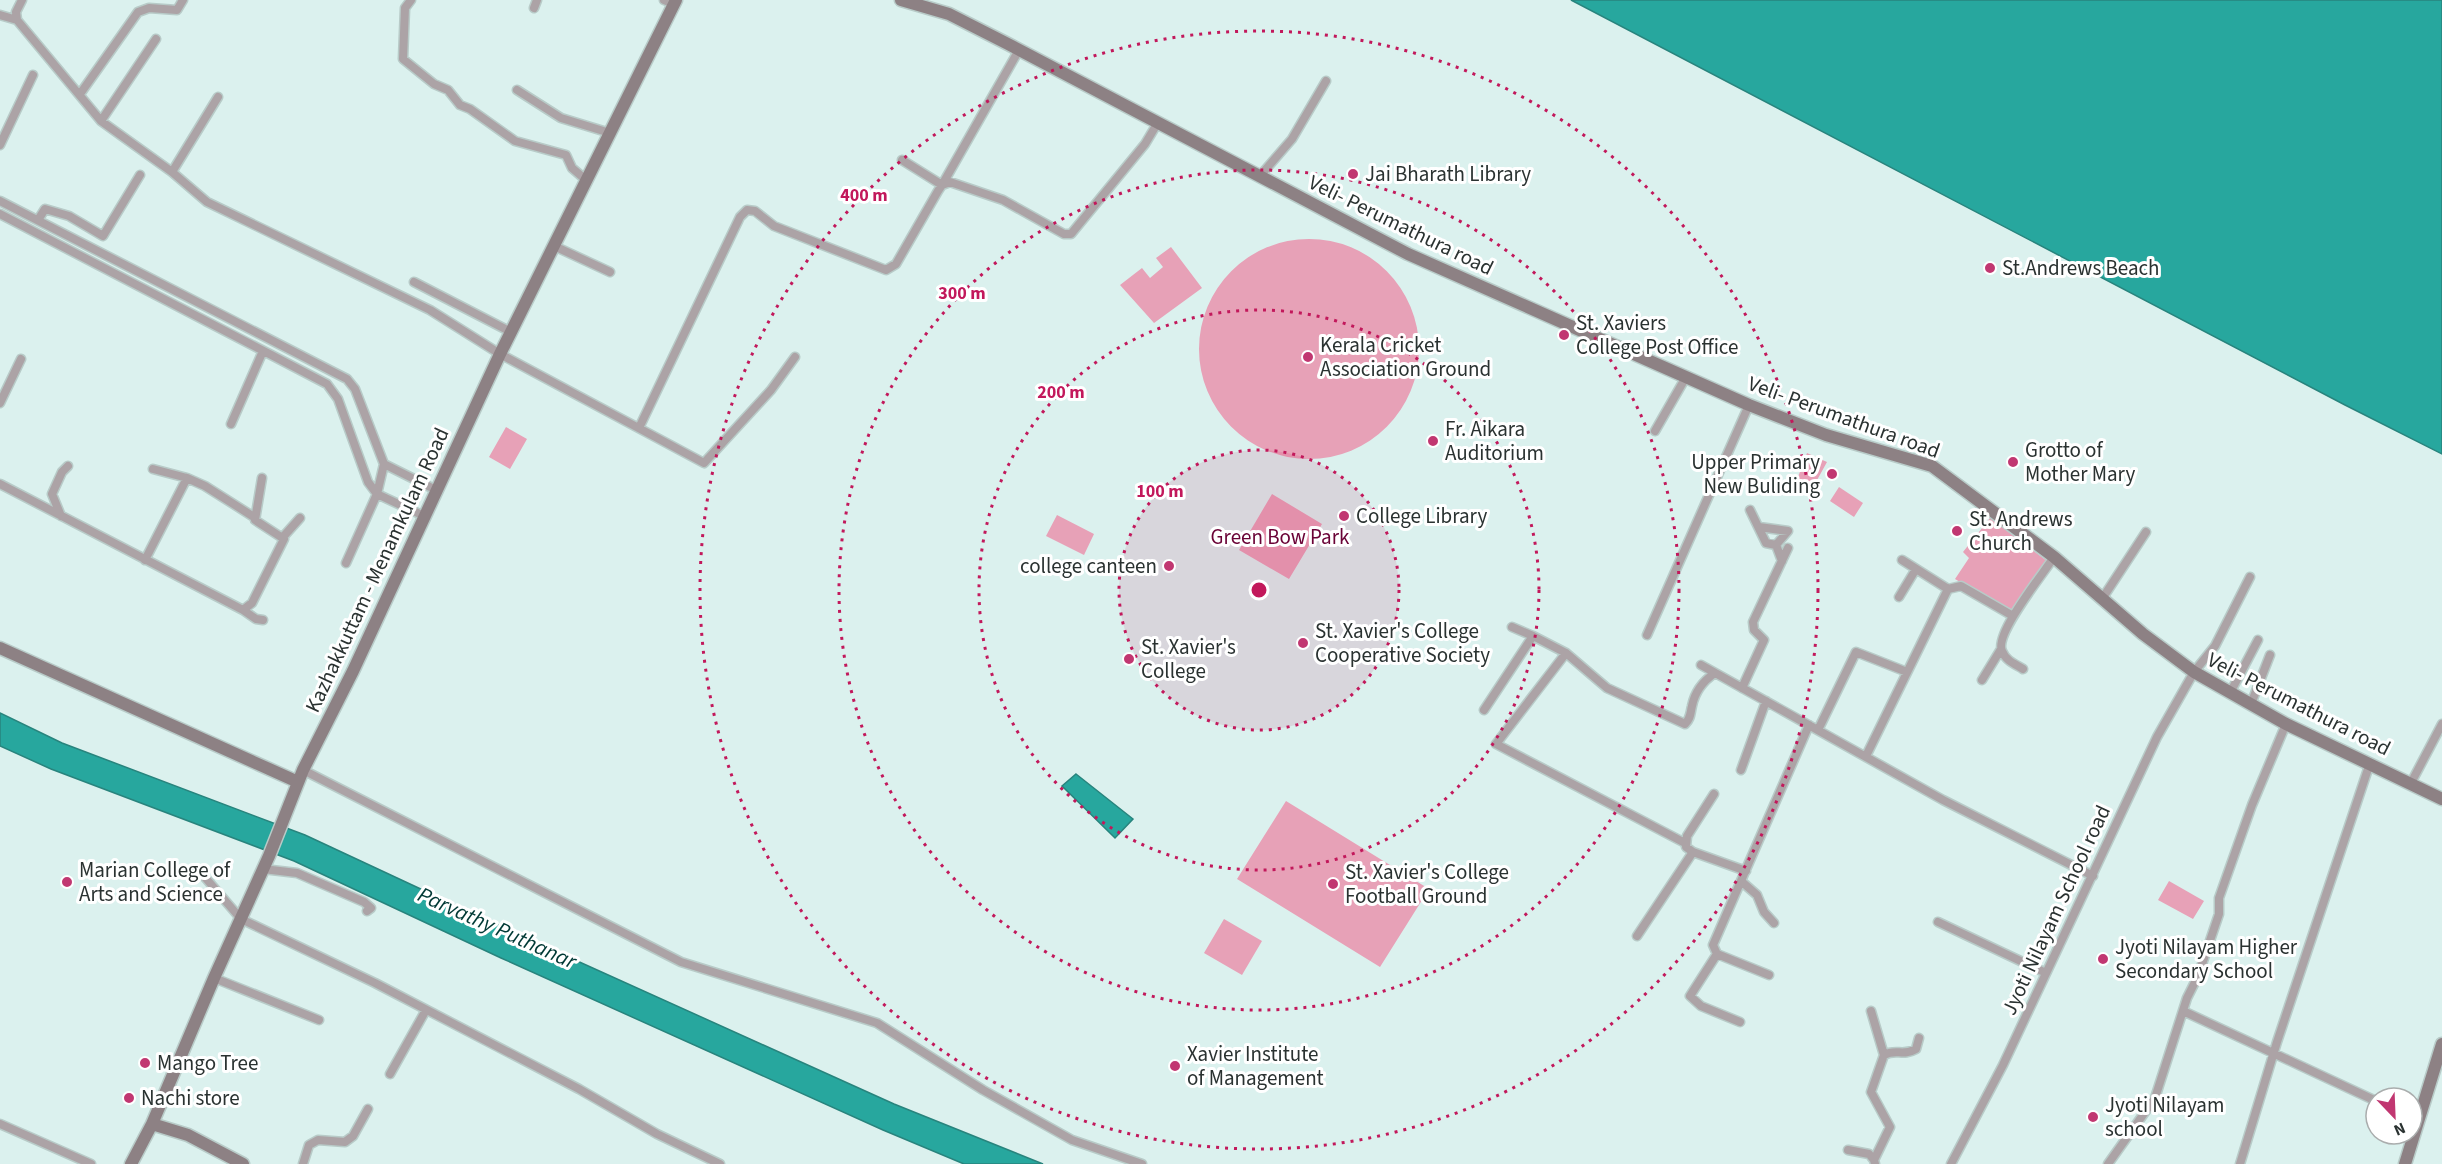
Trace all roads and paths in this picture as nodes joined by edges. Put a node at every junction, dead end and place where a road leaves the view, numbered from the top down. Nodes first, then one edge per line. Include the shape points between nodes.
1 (22, 0) edge
2 (183, 0) edge
3 (411, 0) edge
4 (901, 0) edge
5 (671, 1) edge
6 (0, 15) edge
7 (17, 20) junction
8 (156, 39) dead end
9 (1019, 50) junction
10 (33, 75) dead end
11 (1326, 81) dead end
12 (517, 90) dead end
13 (80, 94) junction
14 (218, 97) dead end
15 (101, 121) junction
16 (1157, 124) junction
17 (610, 133) junction
18 (0, 145) edge
19 (902, 160) dead end
20 (172, 172) junction
21 (140, 175) dead end
22 (1259, 177) junction
23 (586, 180) junction
24 (942, 185) junction
25 (0, 201) edge
26 (0, 214) edge
27 (39, 220) junction
28 (52, 227) junction
29 (46, 238) junction
30 (554, 246) junction
31 (610, 272) dead end
32 (414, 282) dead end
33 (240, 323) junction
34 (512, 332) junction
35 (234, 336) junction
36 (263, 351) junction
37 (500, 354) junction
38 (795, 357) dead end
39 (21, 359) dead end
40 (1686, 376) junction
41 (0, 403) edge
42 (1749, 405) junction
43 (231, 424) dead end
44 (639, 428) junction
45 (1655, 431) dead end
46 (384, 464) junction
47 (68, 466) dead end
48 (153, 469) dead end
49 (187, 478) junction
50 (262, 478) dead end
51 (0, 484) edge
52 (438, 491) junction
53 (377, 494) junction
54 (1750, 510) dead end
55 (61, 516) junction
56 (424, 516) junction
57 (254, 517) junction
58 (300, 518) dead end
59 (1759, 527) junction
60 (2146, 532) dead end
61 (283, 537) junction
62 (1776, 545) junction
63 (1788, 548) dead end
64 (2054, 557) junction
65 (145, 560) junction
66 (1902, 560) dead end
67 (1782, 561) junction
68 (346, 562) dead end
69 (1916, 569) junction
70 (2250, 577) dead end
71 (1948, 590) junction
72 (1899, 597) dead end
73 (2102, 598) junction
74 (243, 610) junction
75 (2013, 616) junction
76 (263, 620) dead end
77 (1512, 627) dead end
78 (1647, 635) dead end
79 (1533, 636) junction
80 (2258, 640) dead end
81 (0, 648) edge
82 (2001, 649) junction
83 (1566, 653) junction
84 (2270, 655) dead end
85 (1701, 665) dead end
86 (2023, 669) dead end
87 (1907, 672) junction
88 (2194, 672) junction
89 (1715, 673) junction
90 (1982, 680) dead end
91 (1742, 688) junction
92 (2230, 693) junction
93 (1766, 701) junction
94 (2251, 704) junction
95 (1484, 710) dead end
96 (2286, 724) junction
97 (2442, 724) edge
98 (1809, 725) junction
99 (1818, 730) junction
100 (1866, 756) junction
101 (2370, 763) junction
102 (1741, 770) dead end
103 (300, 776) junction
104 (2411, 783) junction
105 (1714, 794) dead end
106 (2442, 799) edge
107 (1684, 843) junction
108 (1694, 852) junction
109 (263, 869) junction
110 (1746, 871) junction
111 (203, 875) dead end
112 (2093, 876) junction
113 (1742, 881) junction
114 (367, 911) dead end
115 (241, 919) junction
116 (1938, 922) dead end
117 (1774, 923) dead end
118 (1637, 936) dead end
119 (1717, 954) junction
120 (2046, 974) junction
121 (1769, 975) dead end
122 (214, 978) junction
123 (426, 1010) junction
124 (1871, 1011) dead end
125 (2183, 1011) junction
126 (319, 1020) dead end
127 (1740, 1022) dead end
128 (1919, 1038) dead end
129 (2442, 1044) edge
130 (1884, 1054) junction
131 (2273, 1054) junction
132 (390, 1074) dead end
133 (2436, 1082) edge
134 (2364, 1096) edge
135 (2424, 1103) edge
136 (368, 1109) dead end
137 (0, 1124) edge
138 (152, 1124) junction
139 (2409, 1146) edge
140 (1848, 1150) dead end
141 (1874, 1162) edge
142 (91, 1164) edge
143 (131, 1164) edge
144 (243, 1164) edge
145 (303, 1164) edge
146 (720, 1164) edge
147 (1142, 1164) edge
148 (1951, 1164) edge
149 (2108, 1164) edge
150 (2240, 1164) edge
151 (2405, 1164) edge

1 - 7 street
2 - 13 street via 177,10 149,8 138,12
3 - 23 street via 405,8 403,59 434,84 448,90 460,105 515,141 566,155 572,168
4 - 9 main road, Veli- Perumathura road via 949,14
5 - 17 main road, Kazhakkuttam - Menamkulam Road
6 - 7 street
7 - 13 street
8 - 15 street
9 - 16 main road, Veli- Perumathura road
9 - 24 street
10 - 18 street
11 - 22 street via 1292,139
12 - 17 street via 561,118
13 - 15 street
14 - 20 street
15 - 20 street
16 - 22 main road, Veli- Perumathura road
16 - 24 street via 1071,234 1064,234 1003,200 955,182
17 - 23 main road, Kazhakkuttam - Menamkulam Road
19 - 24 street
20 - 37 street via 207,202 430,310
21 - 27 street via 103,236 69,216 45,209
22 - 40 main road, Veli- Perumathura road via 1408,254
23 - 30 main road, Kazhakkuttam - Menamkulam Road
24 - 44 street via 896,264 886,270 774,226 752,210 743,212
25 - 27 street
26 - 29 street
27 - 28 street
28 - 29 street
28 - 33 street
29 - 35 street
30 - 31 street
30 - 34 main road, Kazhakkuttam - Menamkulam Road
32 - 34 street
33 - 35 street
33 - 46 street via 346,379 355,389
34 - 37 main road, Kazhakkuttam - Menamkulam Road
35 - 36 street
36 - 43 street
36 - 53 street via 327,384 338,399 368,482
37 - 44 street
37 - 52 main road, Kazhakkuttam - Menamkulam Road
38 - 44 street via 771,390 704,463
39 - 41 street
40 - 42 main road, Veli- Perumathura road
40 - 45 street
42 - 64 main road, Veli- Perumathura road via 1826,435 1932,466
42 - 78 street
46 - 52 street
46 - 53 street
47 - 55 street via 52,494
48 - 49 street
49 - 57 street
49 - 65 street
50 - 57 street
51 - 55 street
52 - 56 main road, Kazhakkuttam - Menamkulam Road
53 - 56 street
53 - 68 street
54 - 59 street
55 - 65 street
56 - 103 main road, Kazhakkuttam - Menamkulam Road
57 - 61 street
58 - 61 street
59 - 62 street via 1766,543
59 - 62 street via 1788,531
60 - 73 street
61 - 74 street via 284,542 252,603
62 - 67 street
63 - 67 street
64 - 73 main road, Veli- Perumathura road
64 - 75 street
65 - 74 street
66 - 69 street
67 - 91 street via 1753,622 1754,630 1764,640
69 - 71 street
69 - 72 street
70 - 88 street, Jyoti Nilayam School road via 2214,646
71 - 75 street via 1961,586
71 - 87 street
73 - 88 main road, Veli- Perumathura road
74 - 76 street
75 - 82 street
77 - 79 street
79 - 83 street
79 - 95 street
80 - 92 street
81 - 103 main road
82 - 86 street via 2007,659
82 - 90 street
83 - 89 street via 1607,688 1685,724 1703,681
83 - 107 street via 1496,744
84 - 94 street
85 - 89 street
87 - 99 street via 1856,652
87 - 100 street
88 - 92 main road, Veli- Perumathura road
88 - 112 street, Jyoti Nilayam School road via 2157,737
89 - 91 street
91 - 93 street
92 - 94 main road, Veli- Perumathura road
93 - 98 street
93 - 102 street
94 - 96 main road, Veli- Perumathura road
96 - 101 main road, Veli- Perumathura road
96 - 125 street via 2252,805 2219,898 2219,914
97 - 104 street
98 - 99 street
98 - 110 street
99 - 100 street
100 - 112 street
101 - 104 main road, Veli- Perumathura road
101 - 131 street
103 - 109 main road, Kazhakkuttam - Menamkulam Road
103 - 147 street via 681,962 877,1023 1072,1140
104 - 106 main road, Veli- Perumathura road
105 - 107 street
107 - 108 street
108 - 110 street
108 - 118 street
109 - 114 street via 297,873 364,902 371,908
109 - 115 main road, Kazhakkuttam - Menamkulam Road
110 - 113 street
111 - 115 street
112 - 120 street, Jyoti Nilayam School road
113 - 117 street via 1757,895
113 - 119 street via 1715,939
115 - 122 main road, Kazhakkuttam - Menamkulam Road
115 - 123 street
116 - 120 street
119 - 121 street
119 - 127 street via 1690,996 1701,1006
120 - 148 street, Jyoti Nilayam School road
122 - 126 street
122 - 138 main road, Kazhakkuttam - Menamkulam Road
123 - 132 street
123 - 146 street
124 - 130 street
125 - 131 street
125 - 149 street via 2155,1098
128 - 130 street via 1916,1049 1908,1054
129 - 133 main road
130 - 141 street via 1871,1092 1890,1127
131 - 134 street
131 - 150 street
133 - 135 main road
136 - 145 street via 353,1136 345,1142 318,1140 309,1145
137 - 142 street
138 - 143 main road, Kazhakkuttam - Menamkulam Road
138 - 144 main road via 188,1135
139 - 151 main road
140 - 141 street via 1869,1154

